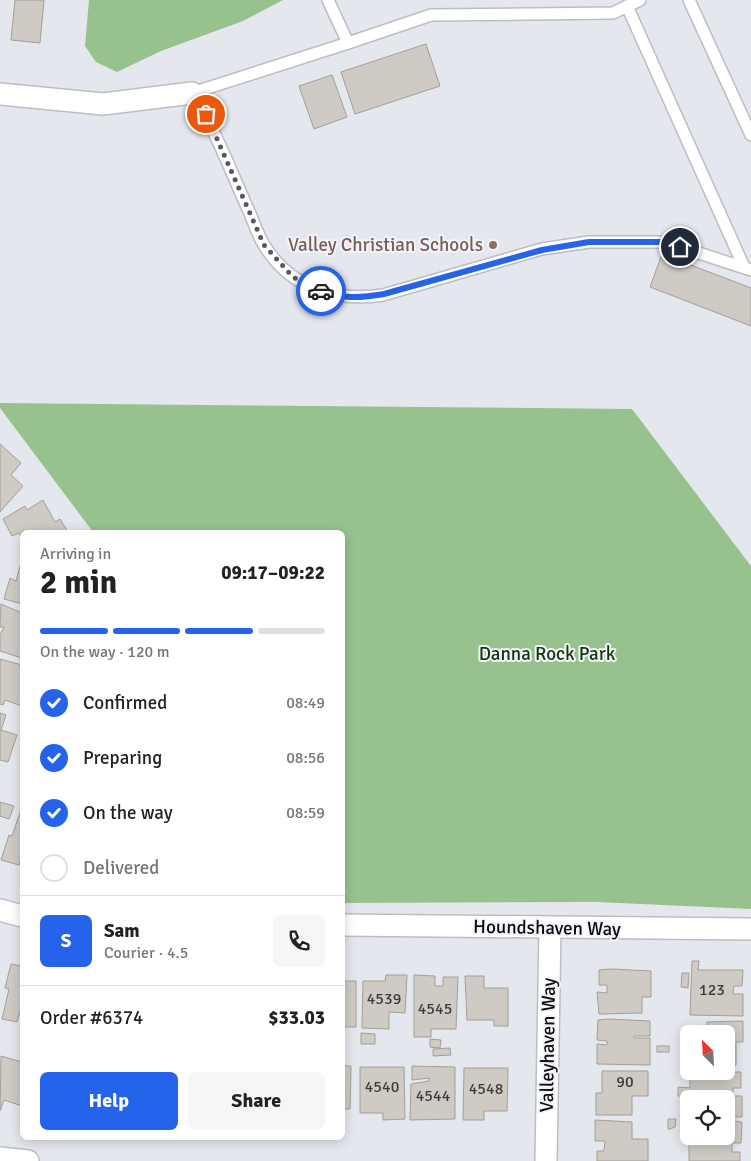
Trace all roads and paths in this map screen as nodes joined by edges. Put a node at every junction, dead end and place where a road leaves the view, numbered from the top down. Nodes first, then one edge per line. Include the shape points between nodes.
1 (328, 0) edge
2 (640, 0) edge
3 (689, 0) edge
4 (627, 6) junction
5 (348, 43) junction
6 (192, 93) junction
7 (0, 94) edge
8 (751, 135) edge
9 (747, 269) edge
10 (0, 910) edge
11 (20, 915) edge
12 (345, 926) edge
13 (550, 928) junction
14 (751, 929) edge
15 (0, 1158) edge
16 (28, 1161) edge
17 (546, 1161) edge

1 - 5 lane
2 - 4 lane
3 - 8 lane
4 - 5 lane via 614,12 431,15
4 - 9 lane
5 - 6 lane
6 - 7 street via 103,104
6 - 9 lane via 206,114 264,245 293,277 335,296 360,298 384,294 542,250 589,242 665,242
10 - 11 street
12 - 13 street, Houndshaven Way
13 - 14 street, Houndshaven Way
13 - 17 street, Valleyhaven Way
15 - 16 street

